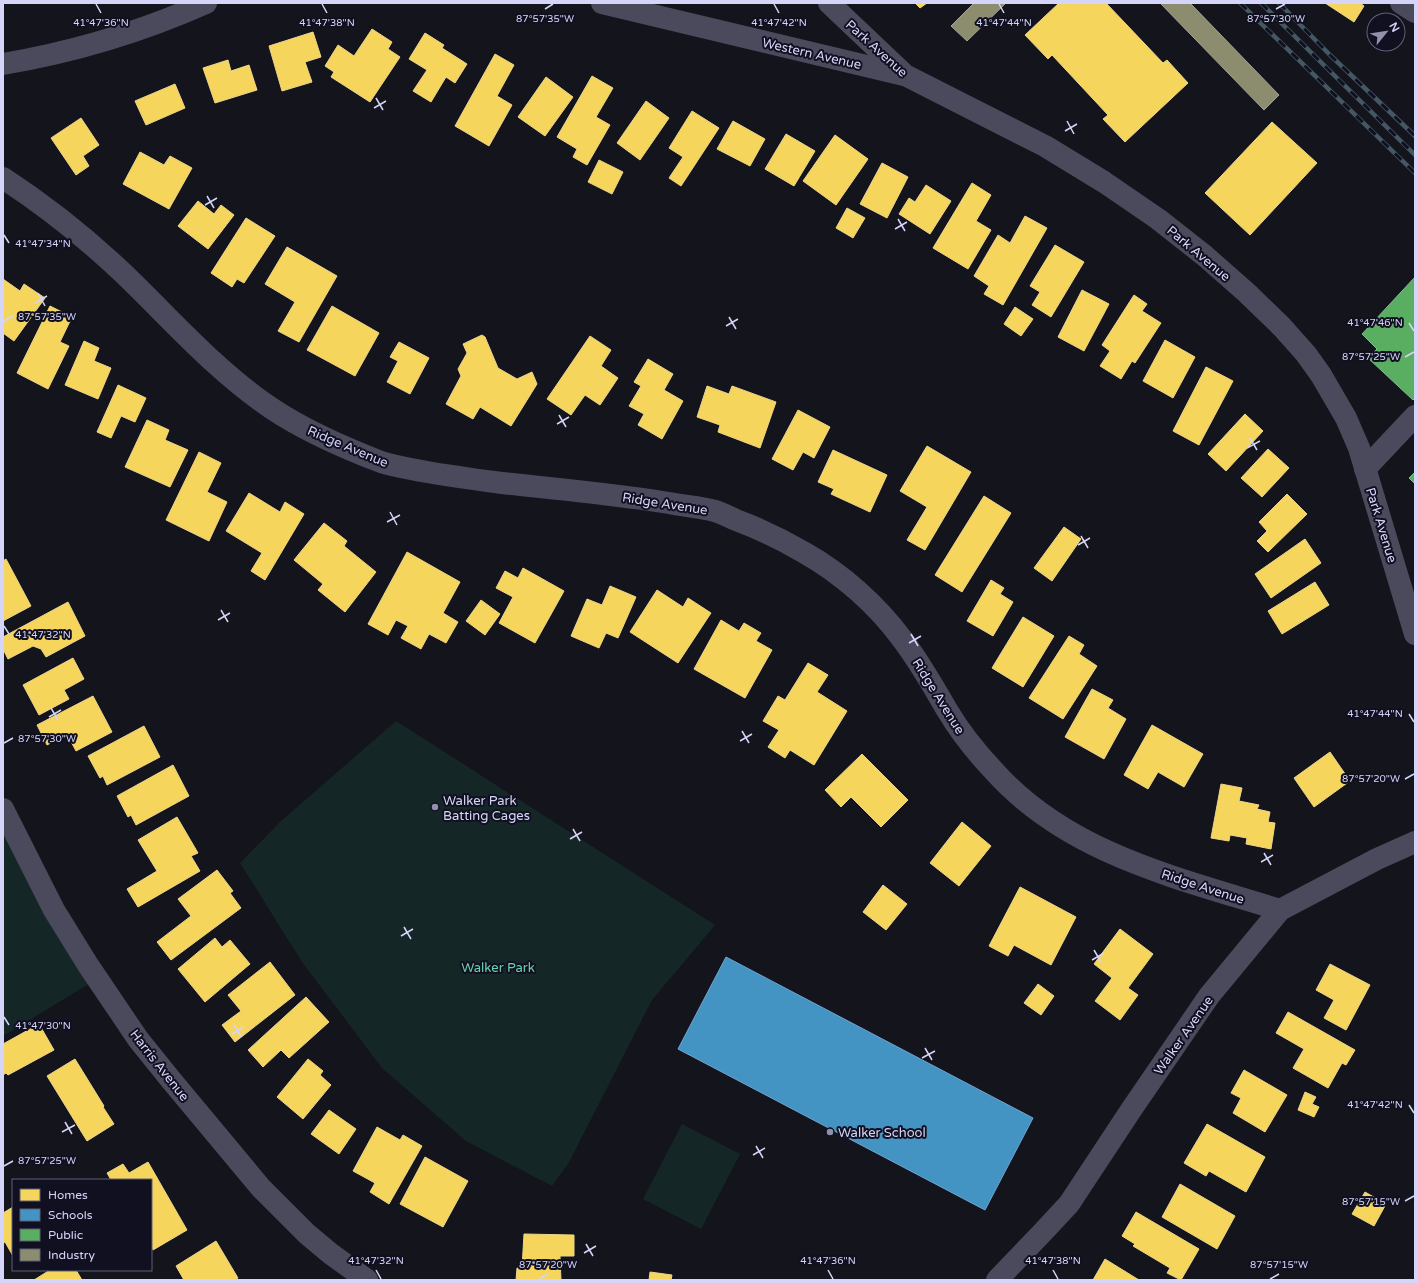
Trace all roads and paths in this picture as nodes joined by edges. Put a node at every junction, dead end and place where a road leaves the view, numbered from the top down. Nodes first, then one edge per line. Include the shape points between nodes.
1 (206, 3) edge
2 (602, 3) edge
3 (829, 3) edge
4 (1401, 3) edge
5 (1415, 12) edge
6 (3, 64) edge
7 (905, 75) junction
8 (3, 178) edge
9 (1415, 416) edge
10 (1366, 469) junction
11 (1415, 634) edge
12 (3, 809) edge
13 (1415, 842) edge
14 (1280, 910) junction
15 (368, 1280) edge
16 (996, 1280) edge

1 - 6 street via 130,34
2 - 7 street, Western Avenue
3 - 7 street, Park Avenue
4 - 5 street
7 - 10 street, Park Avenue via 1045,146 1158,219 1205,256 1247,293 1306,354 1346,418
8 - 14 street, Ridge Avenue via 88,242 219,367 272,408 327,440 385,464 438,474 632,497 714,511 762,530 808,554 842,578 884,617 927,675 949,714 969,742 996,774 1027,802 1064,829 1102,850 1137,865
9 - 10 street
10 - 11 street, Park Avenue
12 - 15 street, Harris Avenue via 54,910 138,1039 262,1188 307,1234
13 - 14 street, Walker Avenue
14 - 16 street, Walker Avenue via 1209,996 1069,1204

